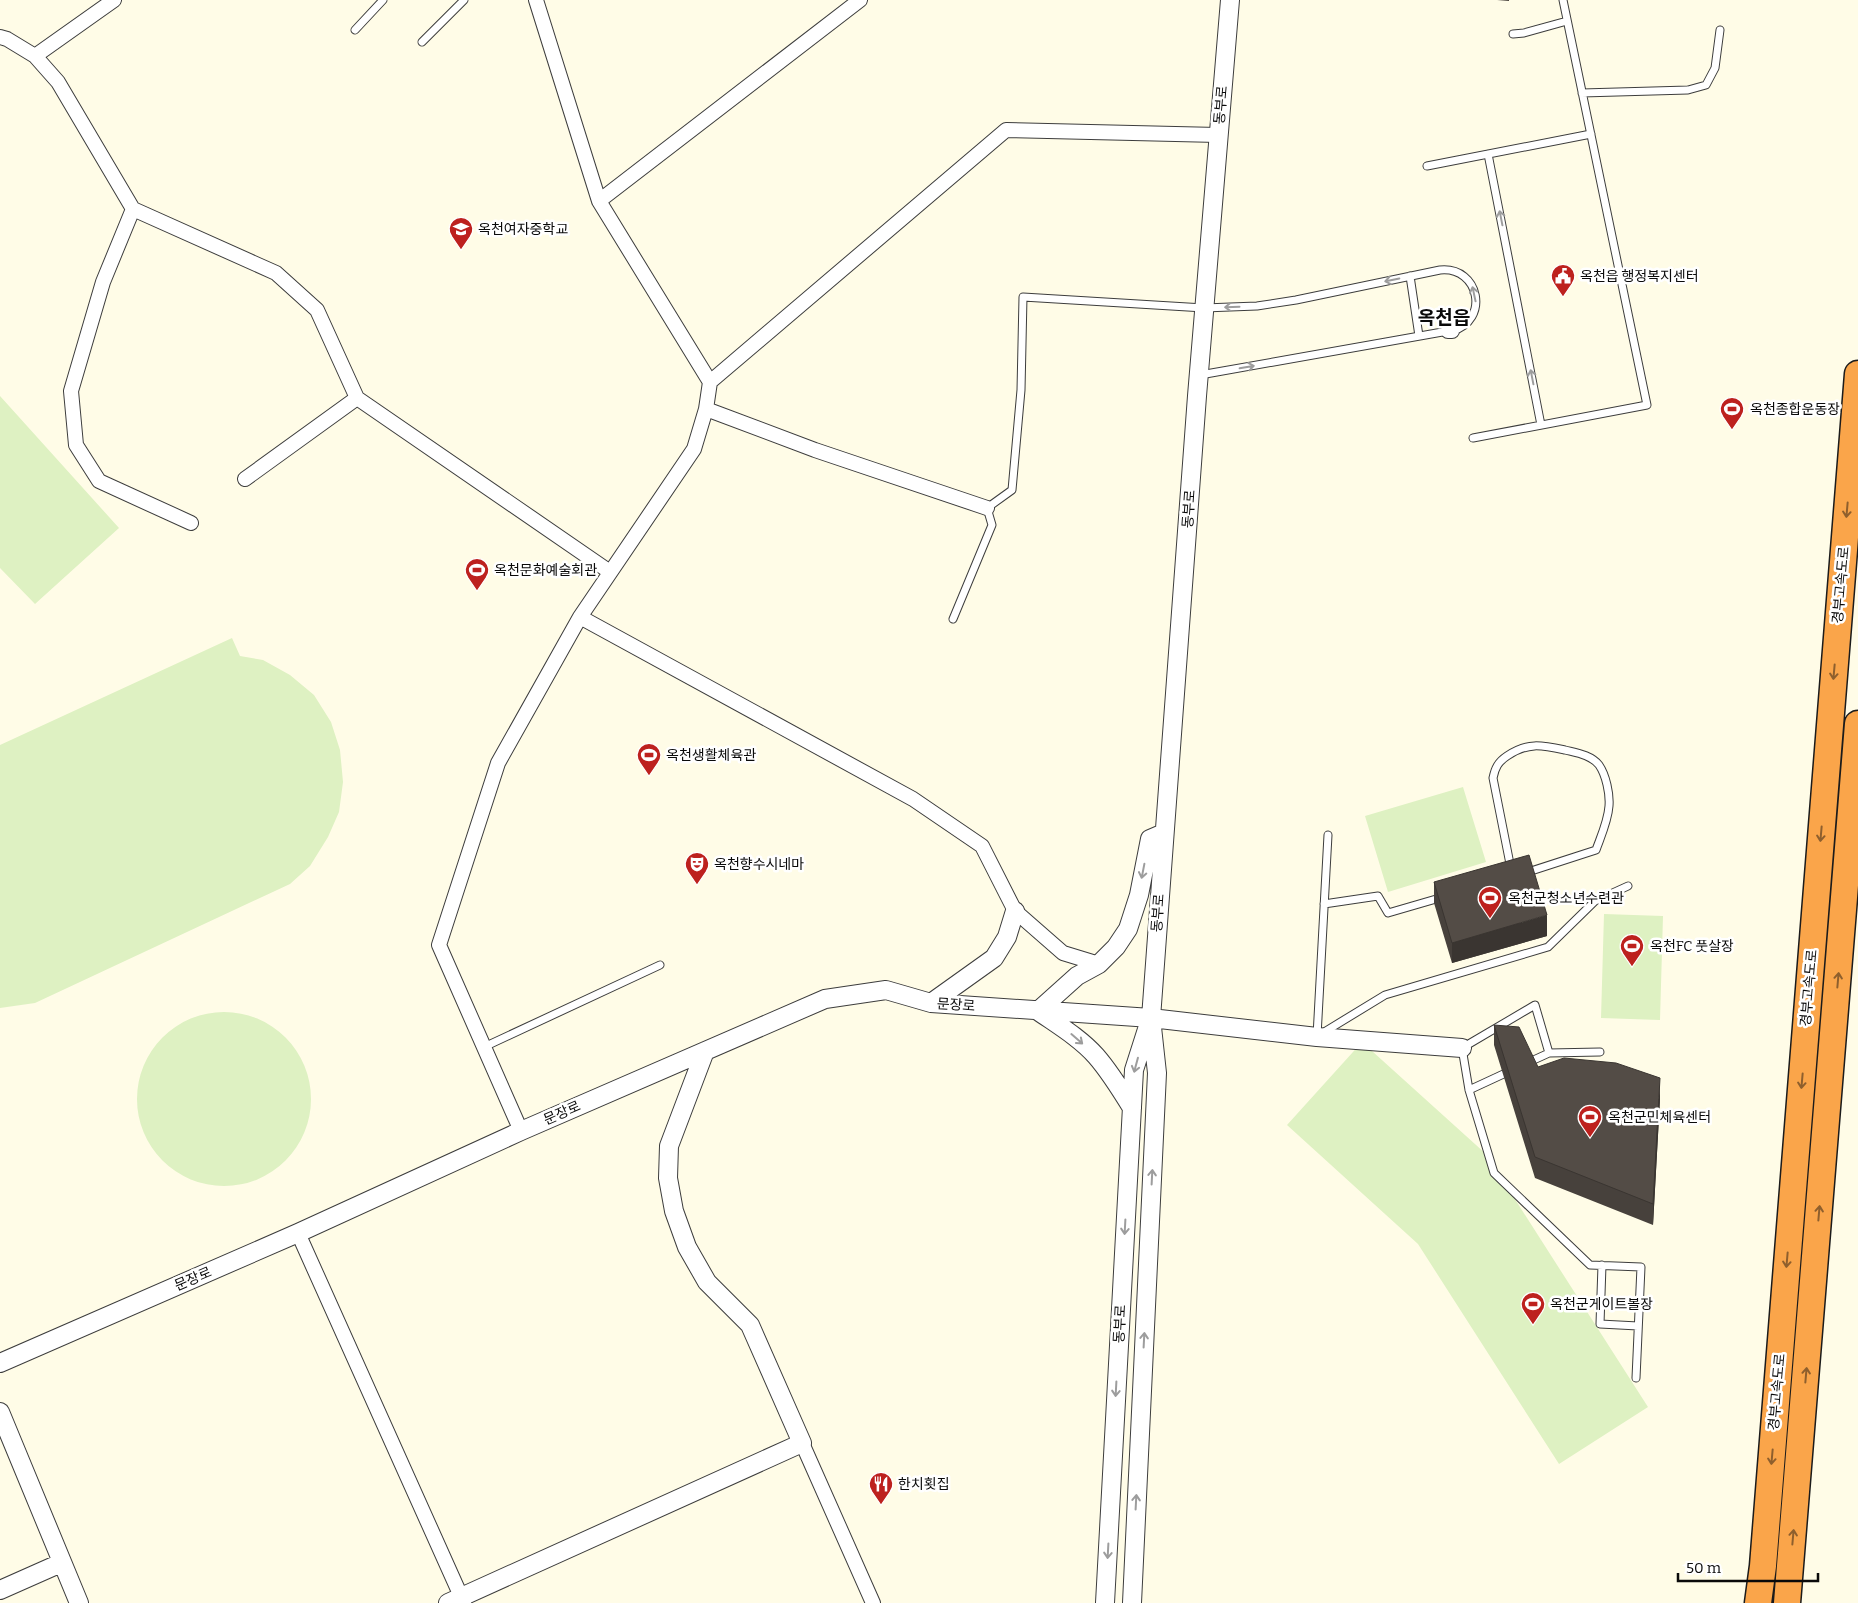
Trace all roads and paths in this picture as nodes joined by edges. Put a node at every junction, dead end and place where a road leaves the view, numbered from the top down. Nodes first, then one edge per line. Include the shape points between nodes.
1 (114, 0) edge
2 (384, 0) edge
3 (464, 0) edge
4 (536, 0) edge
5 (860, 0) edge
6 (1230, 0) edge
7 (1563, 0) edge
8 (1567, 21) junction
9 (355, 30) dead end
10 (1720, 30) dead end
11 (1513, 34) dead end
12 (0, 37) edge
13 (422, 42) dead end
14 (35, 56) junction
15 (1582, 92) junction
16 (1218, 134) junction
17 (1591, 134) junction
18 (1488, 154) junction
19 (1427, 166) dead end
20 (598, 201) junction
21 (133, 209) junction
22 (1410, 276) junction
23 (1204, 308) junction
24 (1419, 336) junction
25 (1858, 374) edge
26 (1199, 376) junction
27 (710, 382) junction
28 (356, 398) junction
29 (706, 409) junction
30 (1541, 425) junction
31 (1473, 438) dead end
32 (245, 479) dead end
33 (987, 508) junction
34 (191, 523) dead end
35 (610, 572) junction
36 (580, 617) junction
37 (953, 619) dead end
38 (1858, 724) edge
39 (1164, 833) junction
40 (1328, 835) dead end
41 (1513, 876) joint
42 (1628, 886) dead end
43 (1455, 894) edge
44 (1324, 904) junction
45 (1015, 912) junction
46 (1099, 964) junction
47 (660, 965) dead end
48 (931, 1003) junction
49 (1038, 1011) junction
50 (1151, 1018) junction
51 (1317, 1037) junction
52 (484, 1047) junction
53 (1462, 1048) junction
54 (705, 1051) junction
55 (1600, 1052) dead end
56 (1549, 1053) junction
57 (1522, 1065) edge
58 (1514, 1069) edge
59 (1469, 1090) junction
60 (1132, 1108) junction
61 (521, 1131) junction
62 (298, 1233) junction
63 (1602, 1265) junction
64 (1638, 1326) junction
65 (0, 1363) edge
66 (1636, 1378) dead end
67 (0, 1412) edge
68 (802, 1443) junction
69 (61, 1563) junction
70 (0, 1590) edge
71 (458, 1601) edge
72 (79, 1603) edge
73 (873, 1603) edge
74 (1105, 1603) edge
75 (1132, 1603) edge
76 (1758, 1603) edge
77 (1787, 1603) edge

1 - 14 street
2 - 9 lane
3 - 13 lane
4 - 20 street
5 - 20 street
6 - 16 street, 동부로
7 - 8 lane
8 - 11 lane
8 - 15 lane
10 - 15 lane via 1715,68 1706,85 1688,90
12 - 14 street
14 - 21 street via 58,82
15 - 17 lane
16 - 23 street, 동부로
16 - 27 street via 1006,130
17 - 18 lane
17 - 30 lane via 1647,405
18 - 19 lane
30 -> 18 lane
20 - 27 street
21 - 28 street via 276,273 317,310
21 - 34 street via 103,282 71,391 76,445 99,481
22 -> 23 lane via 1257,306
22 - 24 lane
24 -> 22 lane via 1450,331 1466,323 1475,309 1475,293 1462,274 1449,270
23 - 26 street, 동부로
23 - 33 lane via 1023,297 1021,390 1012,490
26 -> 24 lane
25 -> 76 highway, 경부고속도로
26 - 39 street, 동부로
27 - 29 street
28 - 32 street
28 - 35 street
29 - 33 street
29 - 35 street via 694,449
30 - 31 lane
33 - 37 lane via 992,525
35 - 36 street
36 - 45 street via 912,798 982,846
36 - 52 street via 498,762 439,946
77 -> 38 highway, 경부고속도로
39 -> 46 street via 1150,839 1139,895 1128,929
39 - 50 street, 동부로
40 - 44 lane
41 - 41 lane via 1494,769 1516,750 1529,745 1585,755 1599,765 1606,782 1609,805 1596,850
42 - 51 lane via 1595,901 1548,947 1385,995
43 - 44 lane via 1388,914 1378,896
44 - 51 lane
45 - 46 street via 1063,953
45 - 48 street via 1007,937 994,958
46 - 49 street via 1077,976
47 - 52 lane
48 - 49 street, 문장로
48 - 54 street, 문장로 via 886,990 825,999
49 - 50 street, 문장로
49 -> 60 street via 1096,1055
50 - 51 street, 문장로
50 -> 60 street, 동부로 via 1134,1070
75 -> 50 street, 동부로 via 1157,1073
51 - 53 street, 문장로
52 - 61 street
53 - 56 lane via 1535,1005
53 - 59 lane
54 - 61 street, 문장로
54 - 68 street via 669,1146 668,1178 674,1211 687,1247 706,1282 750,1325
55 - 56 lane
56 - 57 lane
58 - 59 lane
59 - 63 lane via 1494,1173 1590,1265
60 -> 74 street, 동부로
61 - 62 street, 문장로
62 - 65 street, 문장로
62 - 71 street
63 - 64 lane via 1600,1324
63 - 64 lane via 1641,1267
64 - 66 lane
67 - 69 street
68 - 71 street
68 - 73 street
69 - 70 street
69 - 72 street

